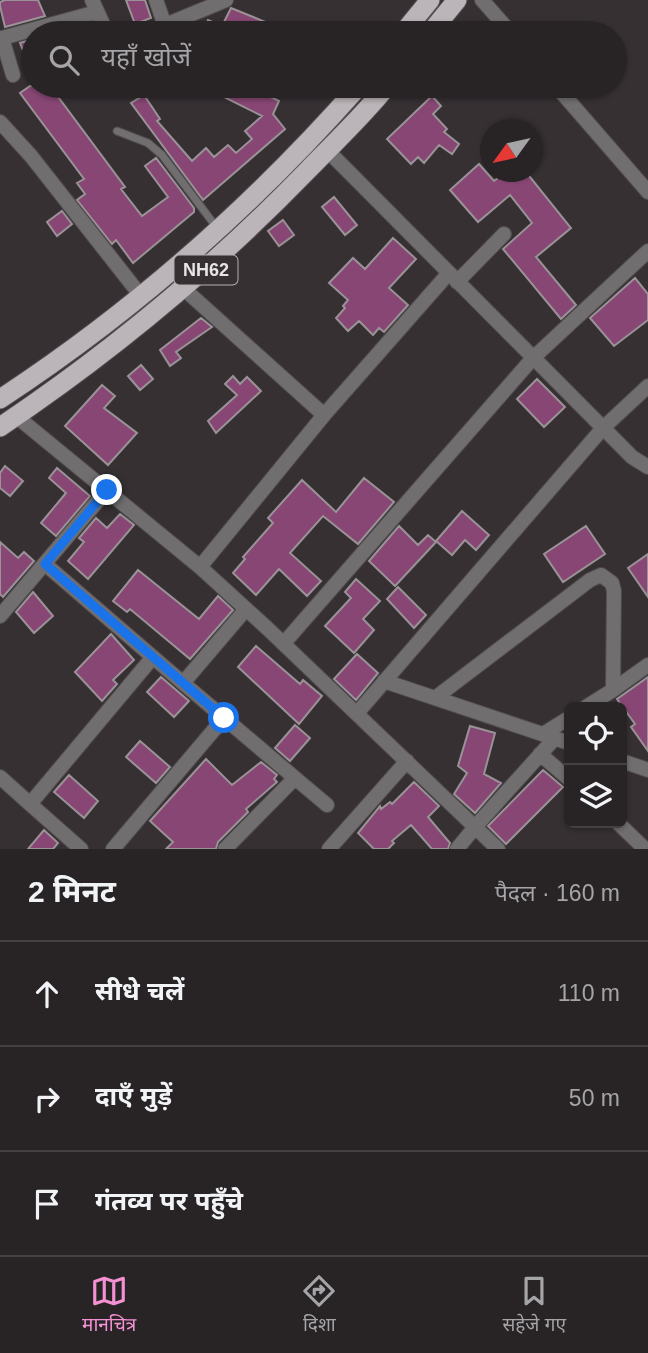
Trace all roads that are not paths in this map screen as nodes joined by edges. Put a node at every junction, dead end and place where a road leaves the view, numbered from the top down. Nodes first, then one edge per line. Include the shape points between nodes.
1 (156, 0) edge
2 (226, 0) edge
3 (430, 0) edge
4 (457, 0) edge
5 (482, 0) edge
6 (94, 6) edge
7 (48, 21) edge
8 (163, 21) edge
9 (177, 21) edge
10 (413, 21) edge
11 (440, 21) edge
12 (500, 21) edge
13 (21, 30) edge
14 (1, 36) edge
15 (13, 75) dead end
16 (348, 98) edge
17 (376, 98) edge
18 (566, 98) edge
19 (0, 122) edge
20 (117, 131) dead end
21 (327, 150) junction
22 (648, 192) edge
23 (217, 228) junction
24 (504, 234) dead end
25 (648, 251) edge
26 (453, 278) junction
27 (184, 289) junction
28 (141, 296) junction
29 (533, 358) junction
30 (648, 386) edge
31 (0, 399) edge
32 (324, 415) junction
33 (8, 421) edge
34 (603, 428) junction
35 (648, 467) edge
36 (107, 490) junction
37 (45, 564) junction
38 (200, 567) junction
39 (246, 609) junction
40 (0, 616) edge
41 (284, 643) junction
42 (153, 657) junction
43 (648, 665) edge
44 (384, 681) junction
45 (183, 683) junction
46 (613, 690) junction
47 (435, 698) junction
48 (594, 702) edge
49 (358, 712) junction
50 (224, 718) junction
51 (564, 722) edge
52 (549, 736) junction
53 (564, 741) edge
54 (540, 754) junction
55 (407, 761) junction
56 (627, 763) edge
57 (648, 770) edge
58 (564, 775) edge
59 (0, 777) edge
60 (295, 778) junction
61 (30, 804) junction
62 (327, 805) dead end
63 (475, 827) junction
64 (623, 828) edge
65 (81, 849) edge
66 (113, 849) edge
67 (225, 849) edge
68 (329, 849) edge
69 (457, 849) edge
70 (498, 849) edge
71 (645, 849) edge

1 - 8 street
2 - 9 street
3 - 10 highway
4 - 11 highway
5 - 12 street
6 - 7 street
13 - 14 street
14 - 15 street
16 - 23 highway, NH62 via 290,161
17 - 21 highway, NH62
18 - 22 street
19 - 28 street
20 - 23 lane via 148,143 162,155
21 - 26 street
21 - 27 highway, NH62
23 - 28 highway, NH62
24 - 26 street
25 - 29 street
26 - 29 street
26 - 32 street
27 - 32 street
27 - 33 highway, NH62 via 116,346
28 - 31 highway, NH62
29 - 34 street
29 - 41 street
30 - 34 street
32 - 38 street
33 - 36 street
34 - 35 street
34 - 44 street
36 - 37 street
36 - 38 street
37 - 40 street
37 - 42 street
38 - 39 street
39 - 41 street
39 - 45 street
41 - 49 street
42 - 45 street
42 - 61 street
43 - 46 street
44 - 47 street
44 - 49 street
45 - 50 street
46 - 47 street via 614,591 601,575
46 - 48 street
47 - 52 street
49 - 55 street
50 - 60 street
50 - 66 street
51 - 52 street
52 - 53 street
52 - 54 street
54 - 58 street
54 - 63 street
55 - 63 street
55 - 68 street
56 - 57 street
59 - 61 street
60 - 62 street
60 - 67 street
61 - 65 street
63 - 69 street
63 - 70 street
64 - 71 street

